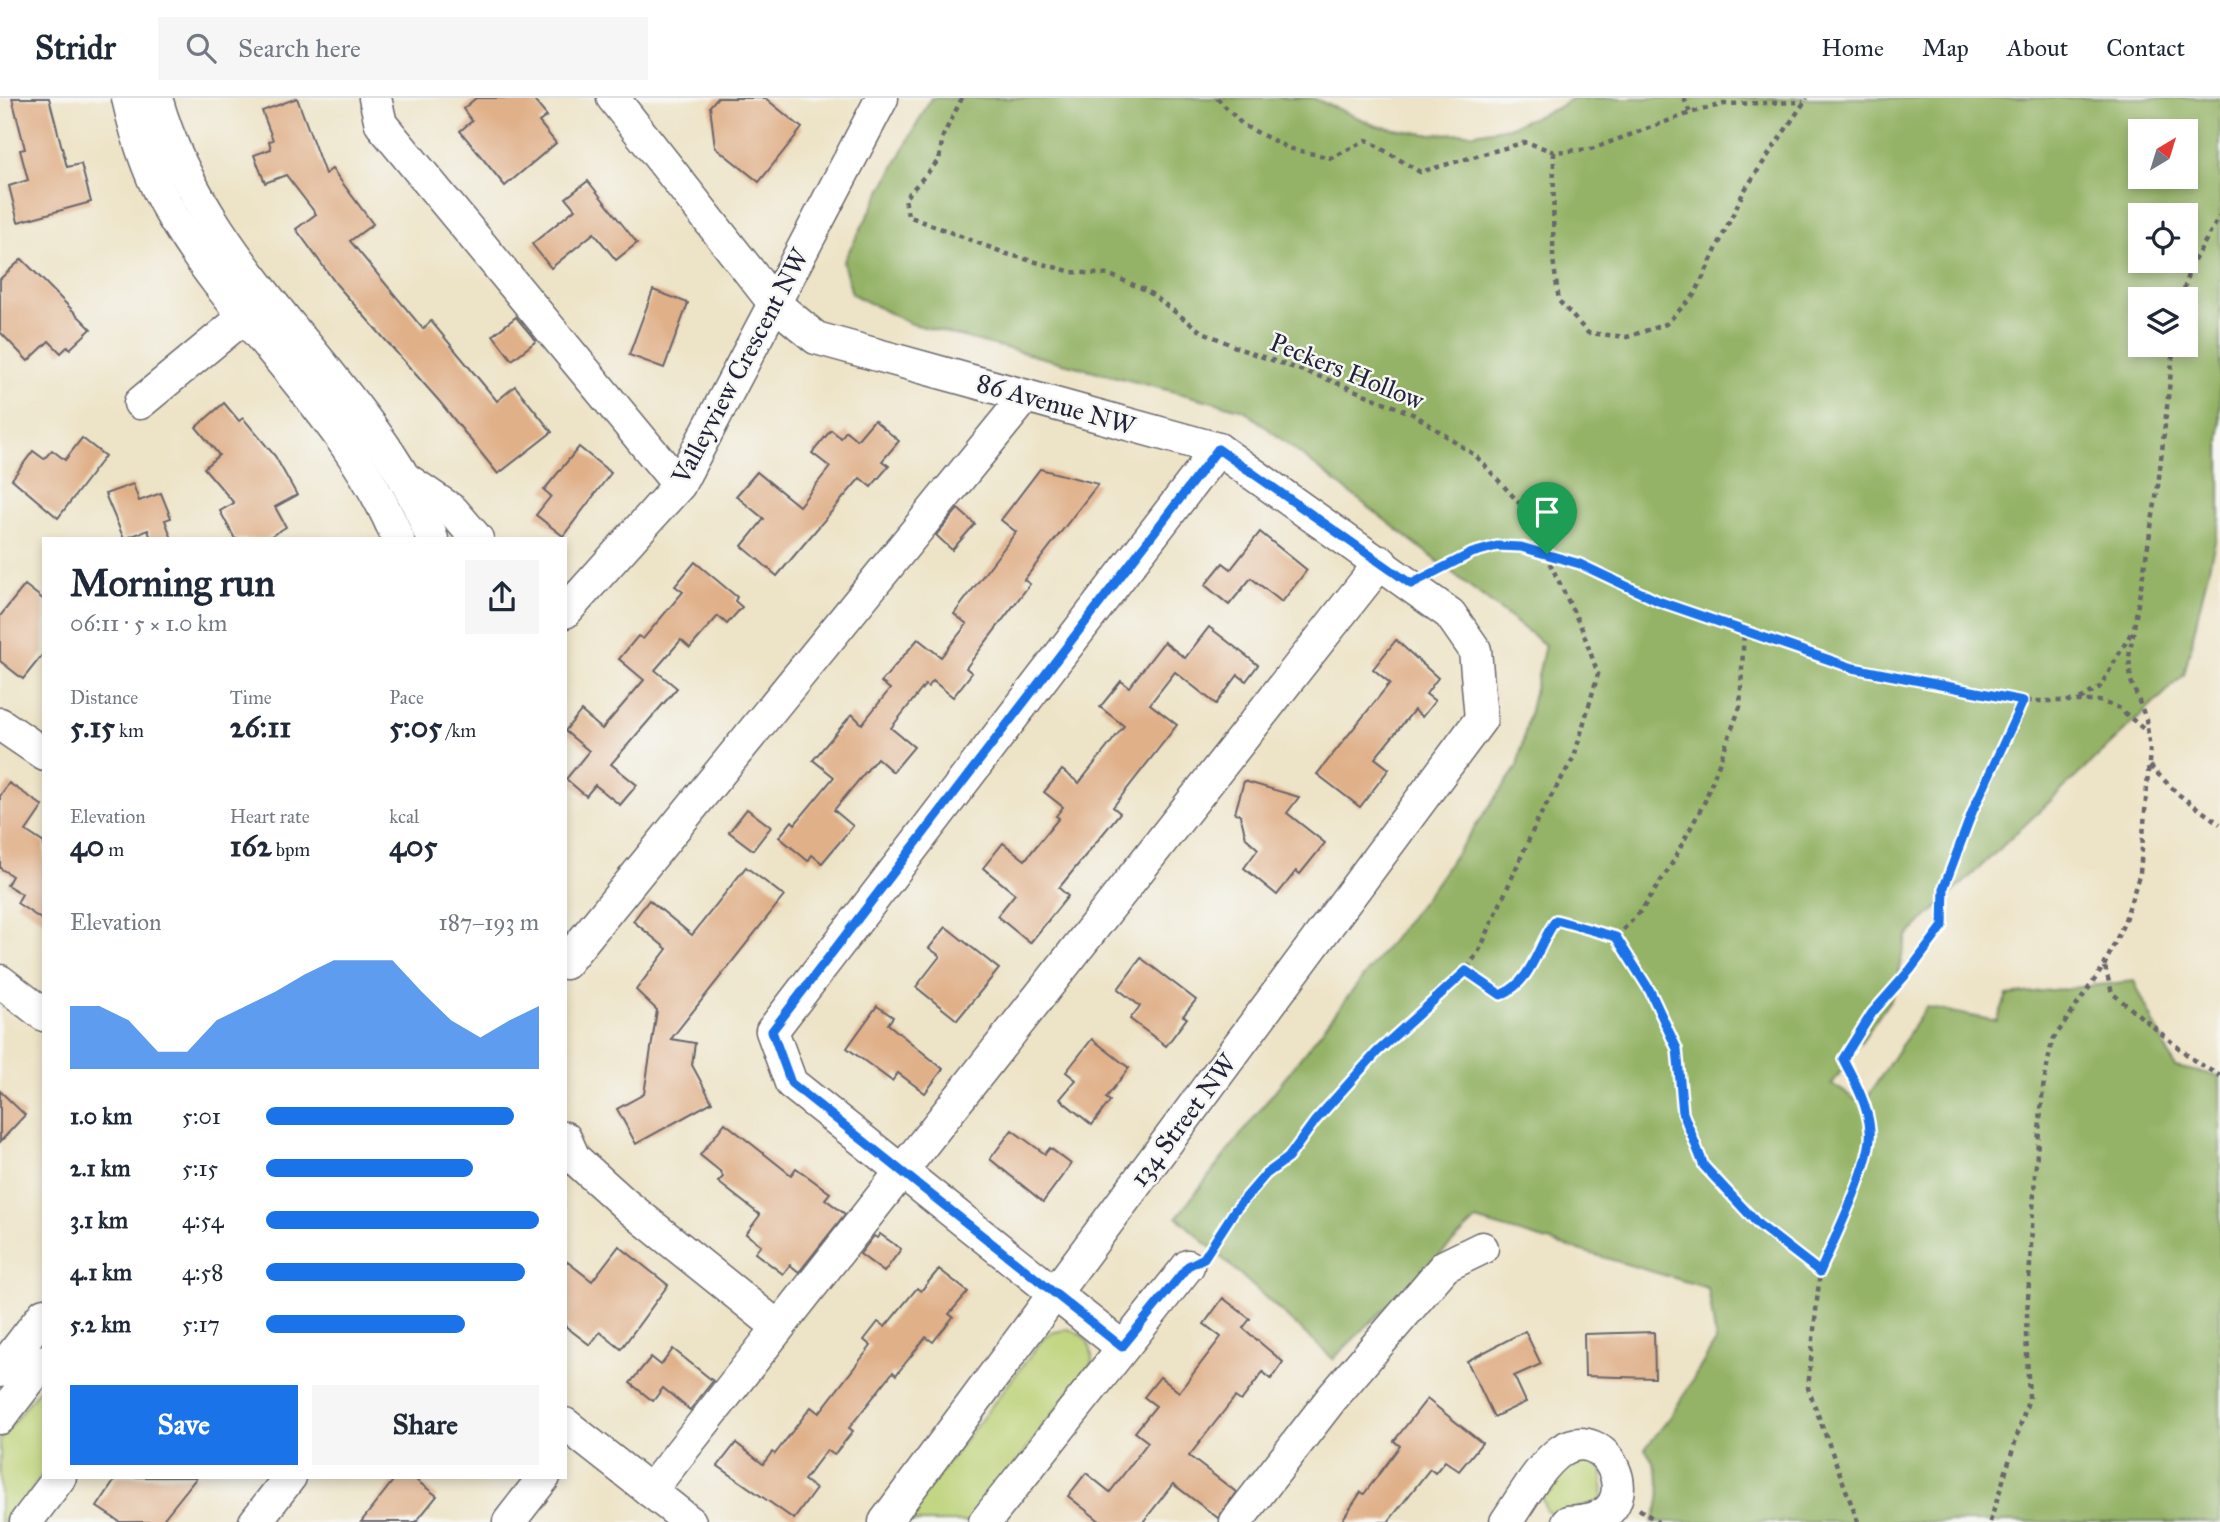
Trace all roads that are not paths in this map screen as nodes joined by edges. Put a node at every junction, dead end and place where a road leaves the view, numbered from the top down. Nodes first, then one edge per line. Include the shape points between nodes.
1 (128, 98) edge
2 (156, 98) edge
3 (374, 98) edge
4 (882, 98) edge
5 (615, 99) edge
6 (774, 303) junction
7 (256, 307) junction
8 (1026, 396) junction
9 (140, 403) dead end
10 (1218, 449) junction
11 (405, 478) junction
12 (679, 485) junction
13 (397, 537) edge
14 (431, 537) edge
15 (475, 537) edge
16 (1381, 562) junction
17 (567, 610) edge
18 (1481, 719) joint
19 (0, 724) edge
20 (42, 753) edge
21 (567, 961) edge
22 (2, 988) edge
23 (42, 1014) edge
24 (567, 1142) edge
25 (902, 1172) junction
26 (1482, 1248) dead end
27 (1188, 1266) road end
28 (1055, 1293) junction
29 (42, 1317) edge
30 (778, 1327) junction
31 (1122, 1347) junction
32 (42, 1364) edge
33 (0, 1371) edge
34 (0, 1418) edge
35 (569, 1436) edge
36 (58, 1479) edge
37 (288, 1479) edge
38 (542, 1479) edge
39 (650, 1491) junction
40 (26, 1522) edge
41 (255, 1522) edge
42 (509, 1522) edge
43 (690, 1522) edge
44 (885, 1522) edge
45 (985, 1522) edge
46 (1236, 1522) edge
47 (1506, 1522) edge
48 (1568, 1522) edge

1 - 7 street via 138,142 172,217
2 - 7 street via 172,146
3 - 12 street via 381,124
4 - 6 street, Valleyview Crescent NW
5 - 6 street, 86 Avenue NW
6 - 8 street, 86 Avenue NW via 816,338
6 - 12 street, Valleyview Crescent NW
7 - 9 street
7 - 11 street via 356,406
7 - 13 street via 374,486
8 - 10 street, 86 Avenue NW
8 - 21 street
10 - 16 street, 86 Avenue NW
10 - 25 street via 772,1031 791,1083
11 - 14 street
11 - 15 street via 453,511
12 - 17 street, Valleyview Crescent NW
16 - 18 street, 86 Avenue NW via 1450,614 1475,650
16 - 25 street
18 - 28 street, 134 Street NW
19 - 20 street
22 - 23 street
24 - 30 street via 574,1158 626,1205
25 - 28 street
25 - 30 street
26 - 46 street via 1445,1266 1332,1398
27 - 31 street
28 - 31 street
28 - 44 street, 134 Street NW
29 - 33 street
30 - 39 street
31 - 45 street
32 - 34 street
35 - 39 street
36 - 40 street
37 - 41 street
38 - 42 street
39 - 43 street
47 - 48 street via 1564,1449 1587,1446 1599,1450 1615,1468 1614,1502 1596,1518

